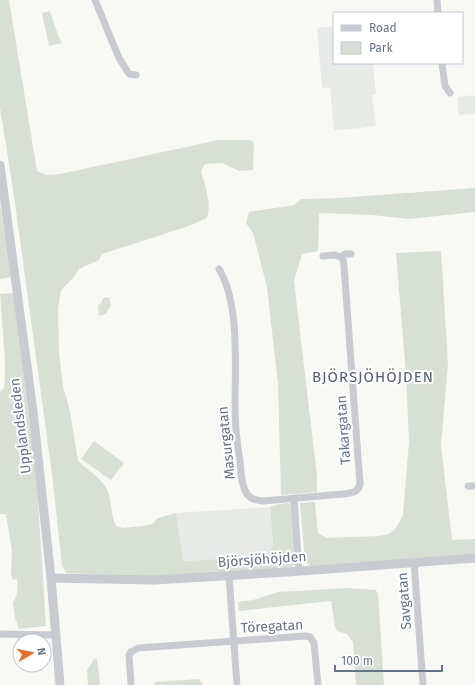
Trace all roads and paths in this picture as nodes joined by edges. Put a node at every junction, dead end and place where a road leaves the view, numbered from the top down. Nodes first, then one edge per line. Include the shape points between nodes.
1 (95, 0) edge
2 (438, 0) edge
3 (438, 12) edge
4 (442, 64) edge
5 (136, 75) dead end
6 (450, 93) dead end
7 (0, 165) edge
8 (351, 254) dead end
9 (323, 256) dead end
10 (341, 257) junction
11 (219, 269) dead end
12 (294, 498) junction
13 (475, 558) edge
14 (414, 562) junction
15 (299, 571) junction
16 (229, 576) junction
17 (52, 578) junction
18 (0, 634) edge
19 (56, 635) junction
20 (234, 642) junction
21 (60, 685) edge
22 (131, 685) edge
23 (237, 685) edge
24 (318, 685) edge
25 (423, 685) edge

1 - 5 street via 119,58 129,74
2 - 3 street
4 - 6 street via 445,86
7 - 17 street, Upplandsleden via 33,411
8 - 10 street
9 - 10 street
10 - 12 street, Takargatan via 344,266 360,484 352,493
11 - 12 street, Masurgatan via 225,279 233,317 236,354 235,426 244,489 248,496 255,500
12 - 15 street
13 - 14 street, Björsjöhöjden
14 - 15 street, Björsjöhöjden
14 - 25 street, Savgatan
15 - 16 street, Björsjöhöjden
16 - 17 street, Björsjöhöjden via 126,580
16 - 20 street, Töregatan
17 - 19 street, Upplandsleden
18 - 19 street
19 - 21 street, Upplandsleden
20 - 22 street via 138,648 129,655
20 - 23 street, Töregatan
20 - 24 street, Töregatan via 310,637 314,643

